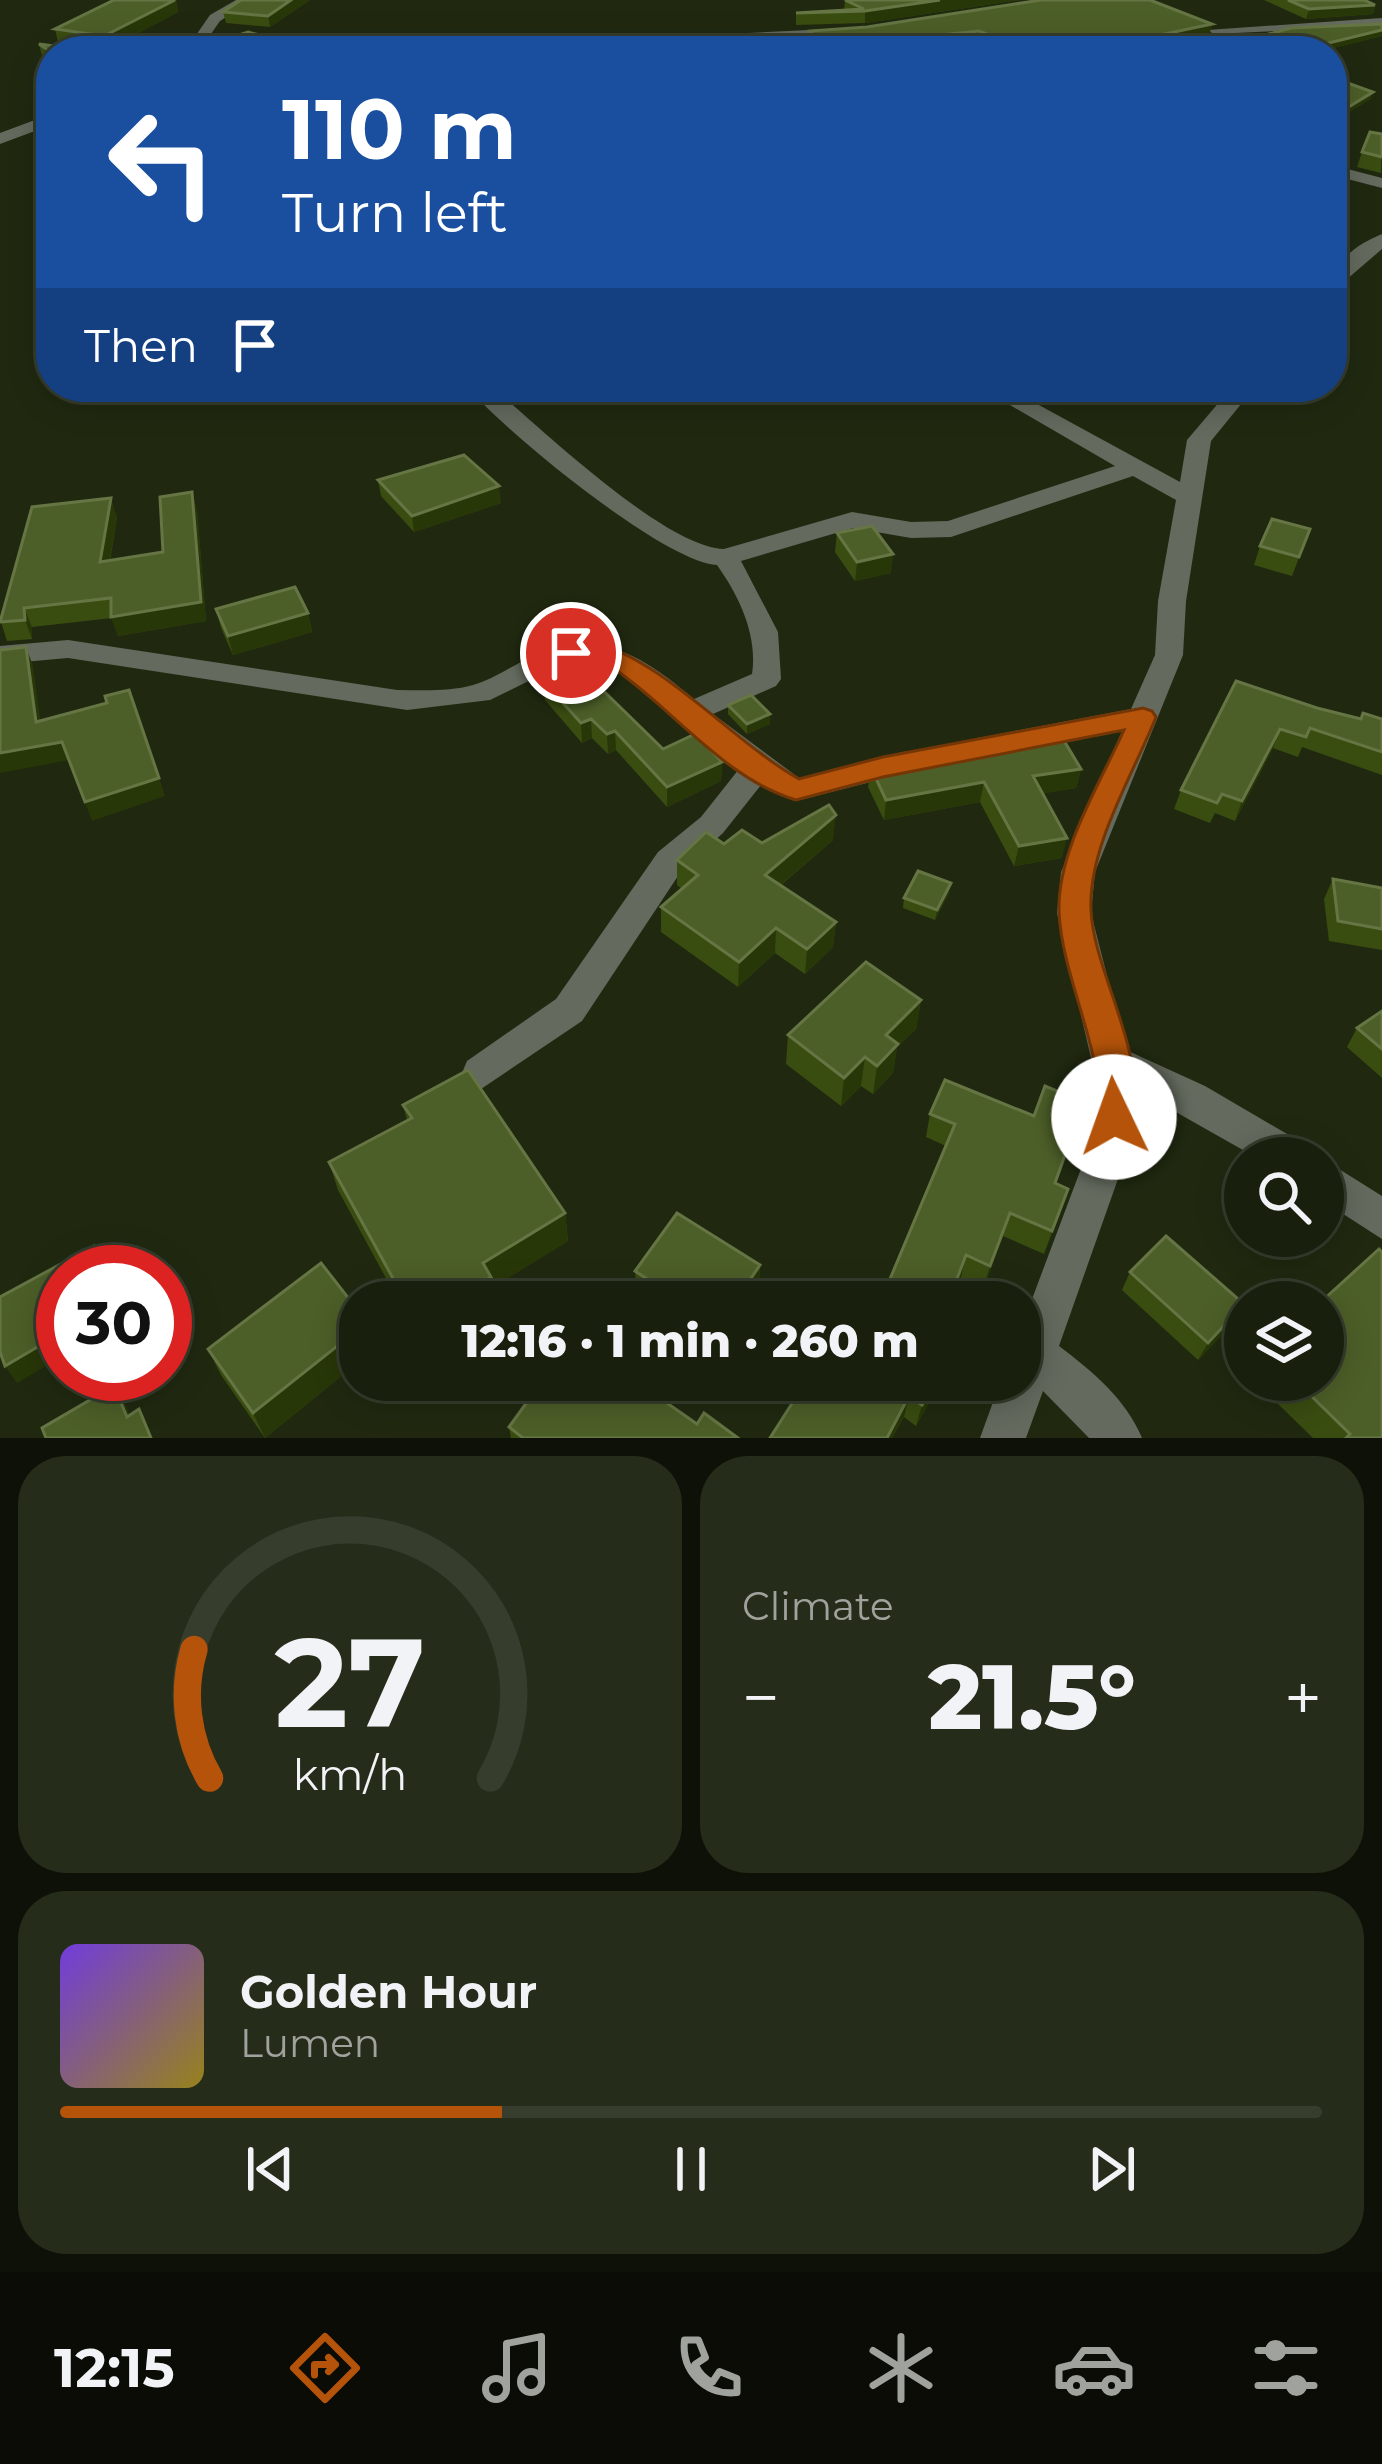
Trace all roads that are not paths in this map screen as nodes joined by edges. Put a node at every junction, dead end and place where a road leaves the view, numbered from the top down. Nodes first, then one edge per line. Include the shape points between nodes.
1 (246, 0) edge
2 (1382, 22) edge
3 (1214, 30) edge
4 (865, 31) edge
5 (202, 36) edge
6 (767, 36) edge
7 (36, 125) edge
8 (0, 139) edge
9 (1347, 174) edge
10 (1382, 183) edge
11 (1382, 240) edge
12 (1347, 267) edge
13 (496, 402) edge
14 (1017, 402) edge
15 (1231, 402) edge
16 (1135, 467) junction
17 (1191, 498) junction
18 (725, 557) junction
19 (0, 655) edge
20 (689, 713) junction
21 (1143, 717) junction
22 (757, 768) junction
23 (1112, 1060) junction
24 (482, 1073) dead end
25 (1257, 1137) edge
26 (1344, 1192) edge
27 (1382, 1220) edge
28 (1041, 1333) edge
29 (1041, 1361) edge
30 (1016, 1401) edge
31 (1003, 1438) edge
32 (1119, 1438) edge

1 - 5 street via 214,18
2 - 3 street
4 - 6 street
7 - 8 street
9 - 10 street
11 - 12 street
13 - 18 street via 678,547
14 - 16 street
15 - 17 street via 1198,440
16 - 17 street
16 - 18 street via 951,529 852,520
17 - 21 street via 1169,655
18 - 20 street via 743,579 771,659 766,679
19 - 20 street via 68,649 426,700 480,692 593,650 627,665
20 - 22 street
21 - 22 street via 796,790
21 - 23 street via 1076,892 1081,946
22 - 24 street via 712,825 670,861 569,1010
23 - 25 street
23 - 28 street via 1118,1092 1111,1142
26 - 27 street
29 - 32 street via 1078,1389
30 - 31 street

